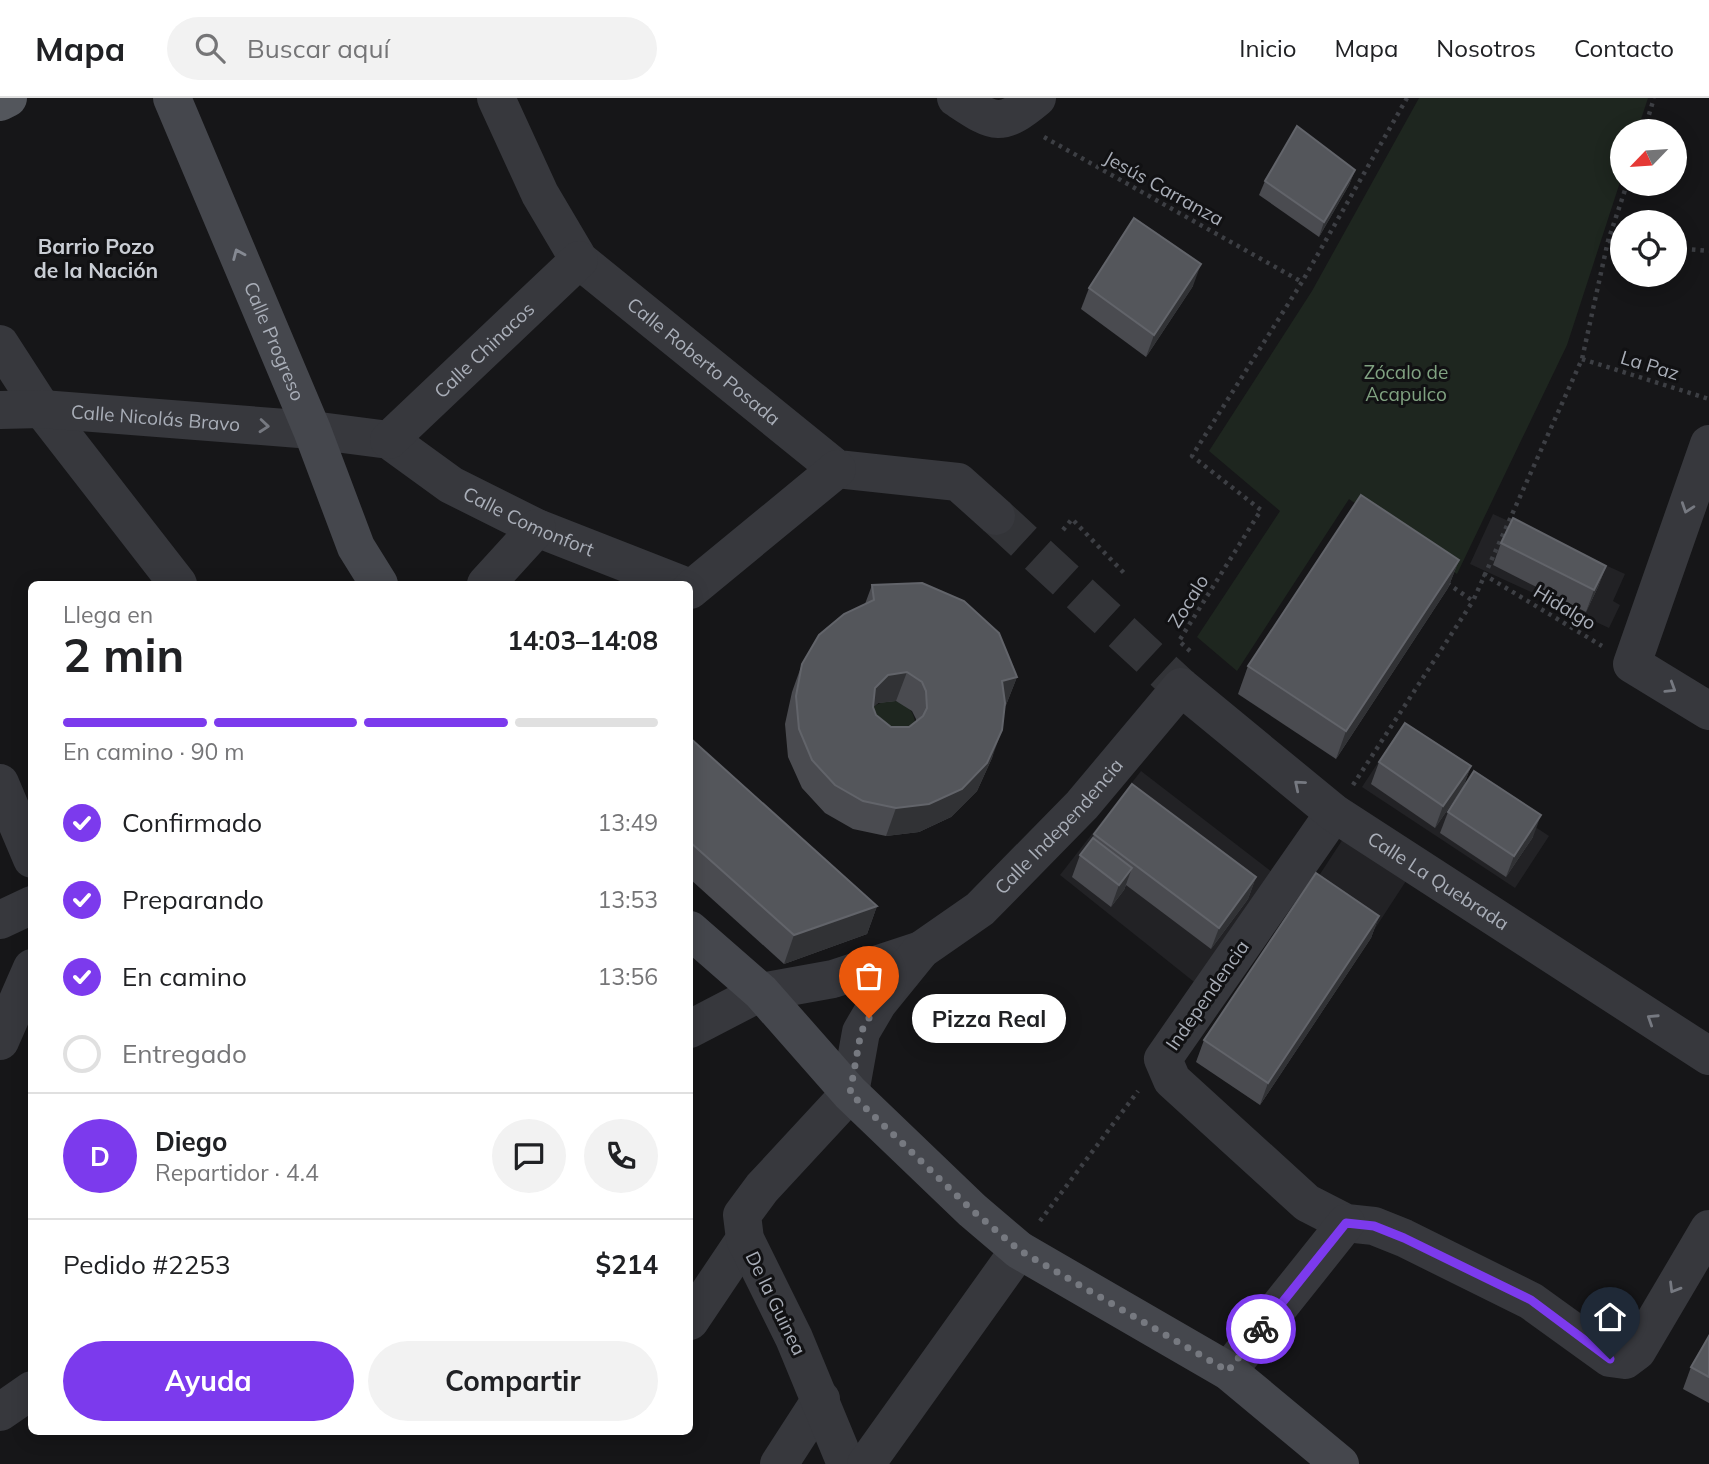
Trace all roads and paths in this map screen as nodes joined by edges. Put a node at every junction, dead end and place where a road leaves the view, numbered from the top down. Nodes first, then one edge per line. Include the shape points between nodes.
1 (8, 98) edge
2 (172, 98) edge
3 (496, 98) edge
4 (956, 98) edge
5 (1407, 98) edge
6 (1654, 98) edge
7 (0, 102) edge
8 (1024, 108) edge
9 (1648, 119) edge
10 (1623, 196) edge
11 (1608, 241) joint
12 (1687, 248) edge
13 (1709, 251) edge
14 (579, 260) junction
15 (1302, 282) junction
16 (0, 344) edge
17 (1582, 359) junction
18 (1709, 399) edge
19 (42, 409) junction
20 (0, 410) edge
21 (312, 430) junction
22 (389, 440) junction
23 (1709, 444) edge
24 (836, 469) junction
25 (996, 516) tunnel mouth
26 (537, 528) junction
27 (1063, 530) dead end
28 (1124, 573) dead end
29 (1483, 574) junction
30 (1440, 578) edge
31 (176, 581) edge
32 (377, 581) edge
33 (489, 581) edge
34 (672, 581) edge
35 (693, 587) edge
36 (1474, 601) junction
37 (1632, 664) junction
38 (1188, 671) junction
39 (1709, 711) edge
40 (0, 783) edge
41 (1334, 813) junction
42 (28, 850) edge
43 (28, 907) edge
44 (0, 920) edge
45 (693, 933) edge
46 (921, 950) junction
47 (28, 977) edge
48 (761, 992) junction
49 (693, 1027) edge
50 (0, 1041) edge
51 (1709, 1056) edge
52 (1163, 1059) junction
53 (850, 1093) junction
54 (1346, 1223) junction
55 (1709, 1229) edge
56 (745, 1239) junction
57 (1019, 1250) junction
58 (693, 1317) edge
59 (1228, 1371) junction
60 (28, 1393) edge
61 (821, 1399) junction
62 (0, 1412) edge
63 (779, 1464) edge
64 (846, 1464) edge
65 (866, 1464) edge
66 (1340, 1464) edge

1 - 7 main road
21 -> 2 street, Calle Progreso
3 - 14 street, Calle Roberto Posada via 540,194
4 - 8 street via 988,119
5 - 15 path, Zocalo
6 - 9 path
8 - 15 path, Jesús Carranza
10 - 11 path
11 - 17 path
12 - 13 path
14 - 22 street, Calle Chinacos
14 - 24 street, Calle Roberto Posada
15 - 38 path, Zocalo via 1192,456 1261,510 1179,642
16 - 19 street
17 - 18 path, La Paz
17 - 29 path
19 - 20 street, Calle Nicolás Bravo
19 -> 21 street, Calle Nicolás Bravo
19 - 31 street
21 - 22 street, Calle Nicolás Bravo
21 - 32 street, Calle Progreso via 356,547
22 - 26 street, Calle Comonfort via 452,485
23 -> 37 street
24 - 25 street via 958,482
24 - 35 street
26 - 33 street
26 - 34 street, Calle Comonfort
27 - 28 path via 1072,519
29 - 36 path
29 - 37 path, Hidalgo
30 - 36 path
36 - 41 path
37 -> 39 street
41 -> 38 street, Calle La Quebrada
38 - 46 street, Calle Independencia via 1082,805 989,900
40 - 42 street
51 -> 41 street, Calle La Quebrada
41 - 52 street, Independencia
43 - 44 street
45 - 48 street
46 - 48 street, Calle Independencia via 833,979
46 - 53 street, Calle Independencia via 861,1032
47 - 50 street
48 - 49 street, Calle Independencia
48 - 53 street
52 - 54 street, Independencia via 1172,1080 1307,1203
52 - 57 path
53 - 56 street, De la Guinea via 742,1215
53 - 57 street
55 -> 54 street, Independencia via 1637,1351 1625,1360 1610,1359 1531,1300 1404,1238 1374,1226
54 - 59 street
56 - 58 street
56 - 61 street, De la Guinea
57 - 59 street
57 - 65 street
59 - 66 street
60 - 62 street
61 - 63 street
61 - 64 street, De la Guinea

